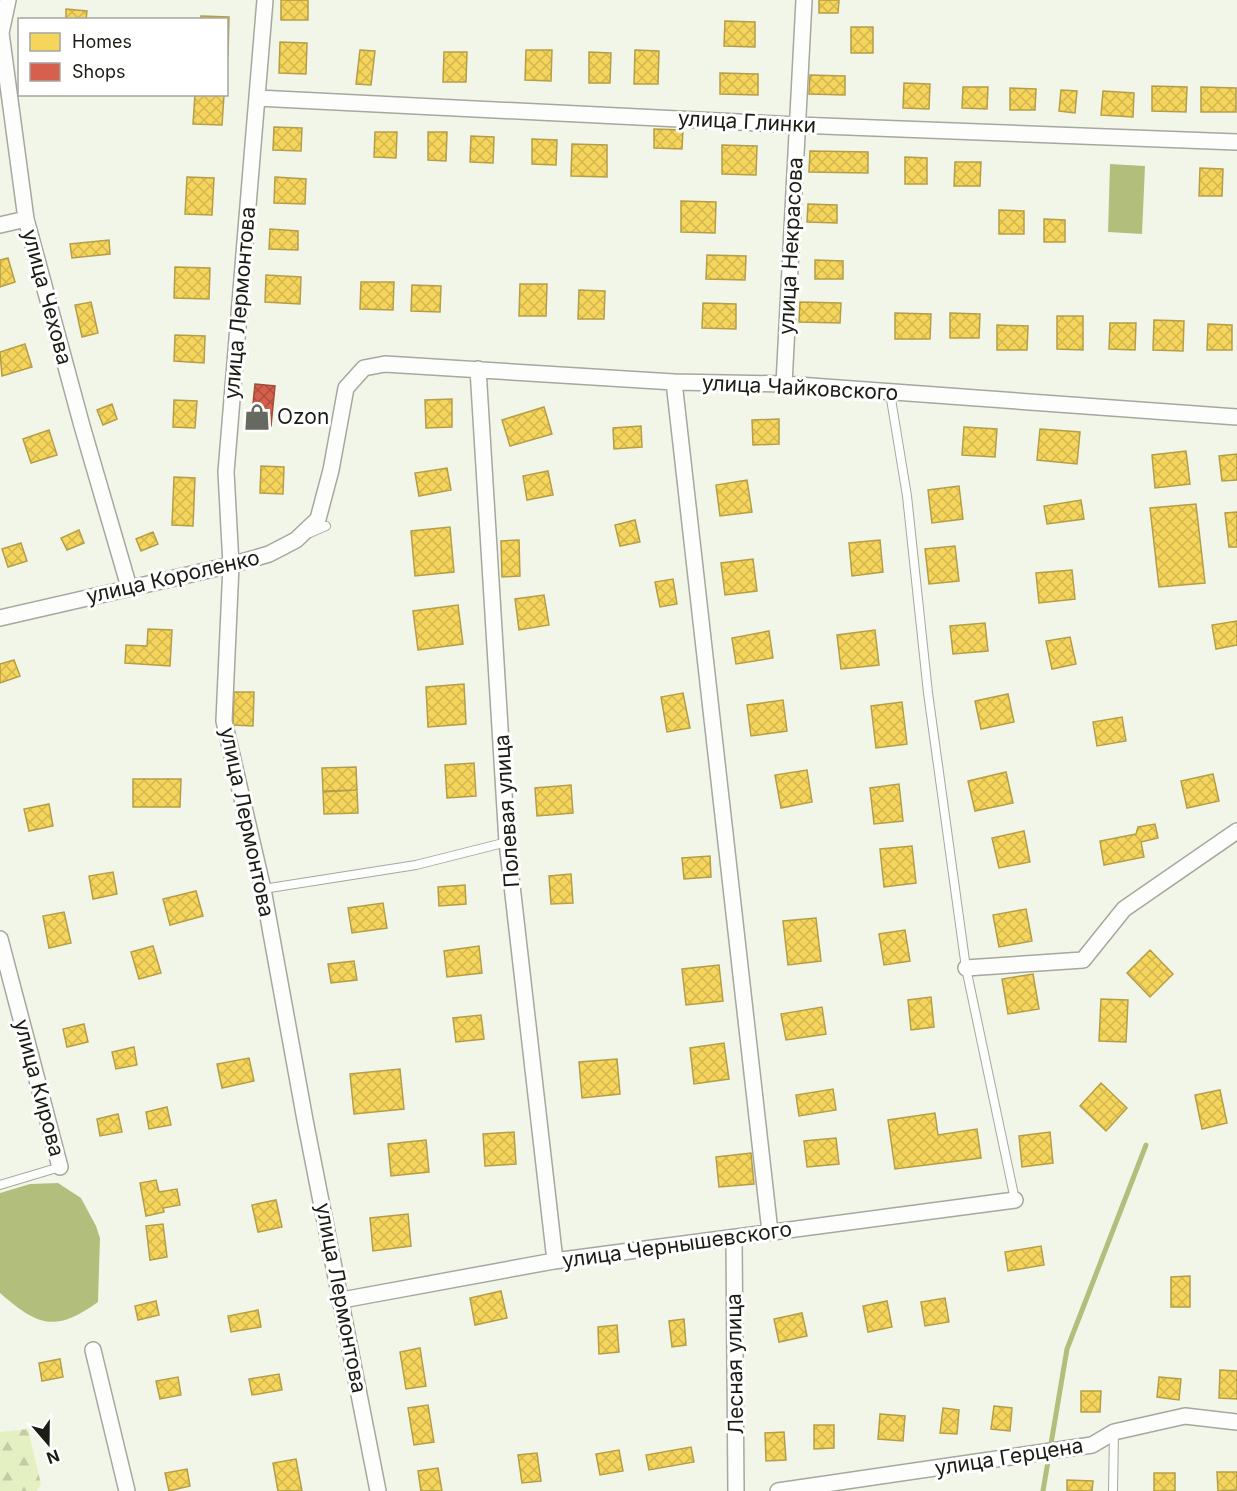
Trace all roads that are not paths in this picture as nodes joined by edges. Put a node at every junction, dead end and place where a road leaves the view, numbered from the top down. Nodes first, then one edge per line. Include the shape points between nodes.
1 (8, 0) edge
2 (265, 0) edge
3 (804, 0) edge
4 (257, 98) junction
5 (797, 125) junction
6 (1237, 142) edge
7 (26, 219) junction
8 (0, 225) edge
9 (364, 368) joint
10 (478, 369) junction
11 (674, 382) junction
12 (784, 384) junction
13 (890, 393) junction
14 (1237, 417) edge
15 (326, 526) dead end
16 (296, 540) junction
17 (231, 565) junction
18 (129, 587) junction
19 (0, 618) edge
20 (1237, 831) edge
21 (507, 842) junction
22 (263, 889) junction
23 (0, 939) edge
24 (966, 969) junction
25 (60, 1167) joint
26 (0, 1185) edge
27 (1015, 1200) joint
28 (770, 1232) junction
29 (734, 1238) junction
30 (554, 1256) junction
31 (342, 1300) junction
32 (93, 1350) dead end
33 (1237, 1422) edge
34 (1114, 1432) junction
35 (127, 1491) edge
36 (378, 1491) edge
37 (736, 1491) edge
38 (778, 1491) edge
39 (1113, 1491) edge

1 - 7 street, улица Чехова via 1,33
2 - 4 street, улица Лермонтова
3 - 5 street, улица Некрасова
4 - 5 street, улица Глинки
4 - 17 street, улица Лермонтова via 226,472
5 - 6 street, улица Глинки
5 - 12 street, улица Некрасова
7 - 8 street
7 - 18 street, улица Чехова
9 - 10 street, улица Чайковского via 385,364
9 - 16 street, улица Короленко via 346,388 318,519
10 - 11 street, улица Чайковского
10 - 21 street, Полевая улица
11 - 12 street, улица Чайковского
11 - 28 street
12 - 13 street, улица Чайковского
13 - 14 street, улица Чайковского
13 - 24 lane via 907,496 928,693
15 - 16 lane
16 - 17 street, улица Короленко via 269,554
17 - 18 street, улица Короленко
17 - 22 street, улица Лермонтова via 225,721
18 - 19 street, улица Короленко
20 - 24 street via 1124,909 1083,960
21 - 22 lane via 416,865
21 - 30 street, Полевая улица
22 - 31 street, улица Лермонтова
23 - 25 street, улица Кирова
24 - 27 lane
25 - 26 lane
27 - 28 street, улица Чернышевского
28 - 29 street, улица Чернышевского
29 - 30 street, улица Чернышевского
29 - 37 street, Лесная улица
30 - 31 street, улица Чернышевского
31 - 36 street, улица Лермонтова
32 - 35 street
33 - 34 street, улица Герцена via 1185,1416
34 - 38 street, улица Герцена via 1092,1445
34 - 39 lane

